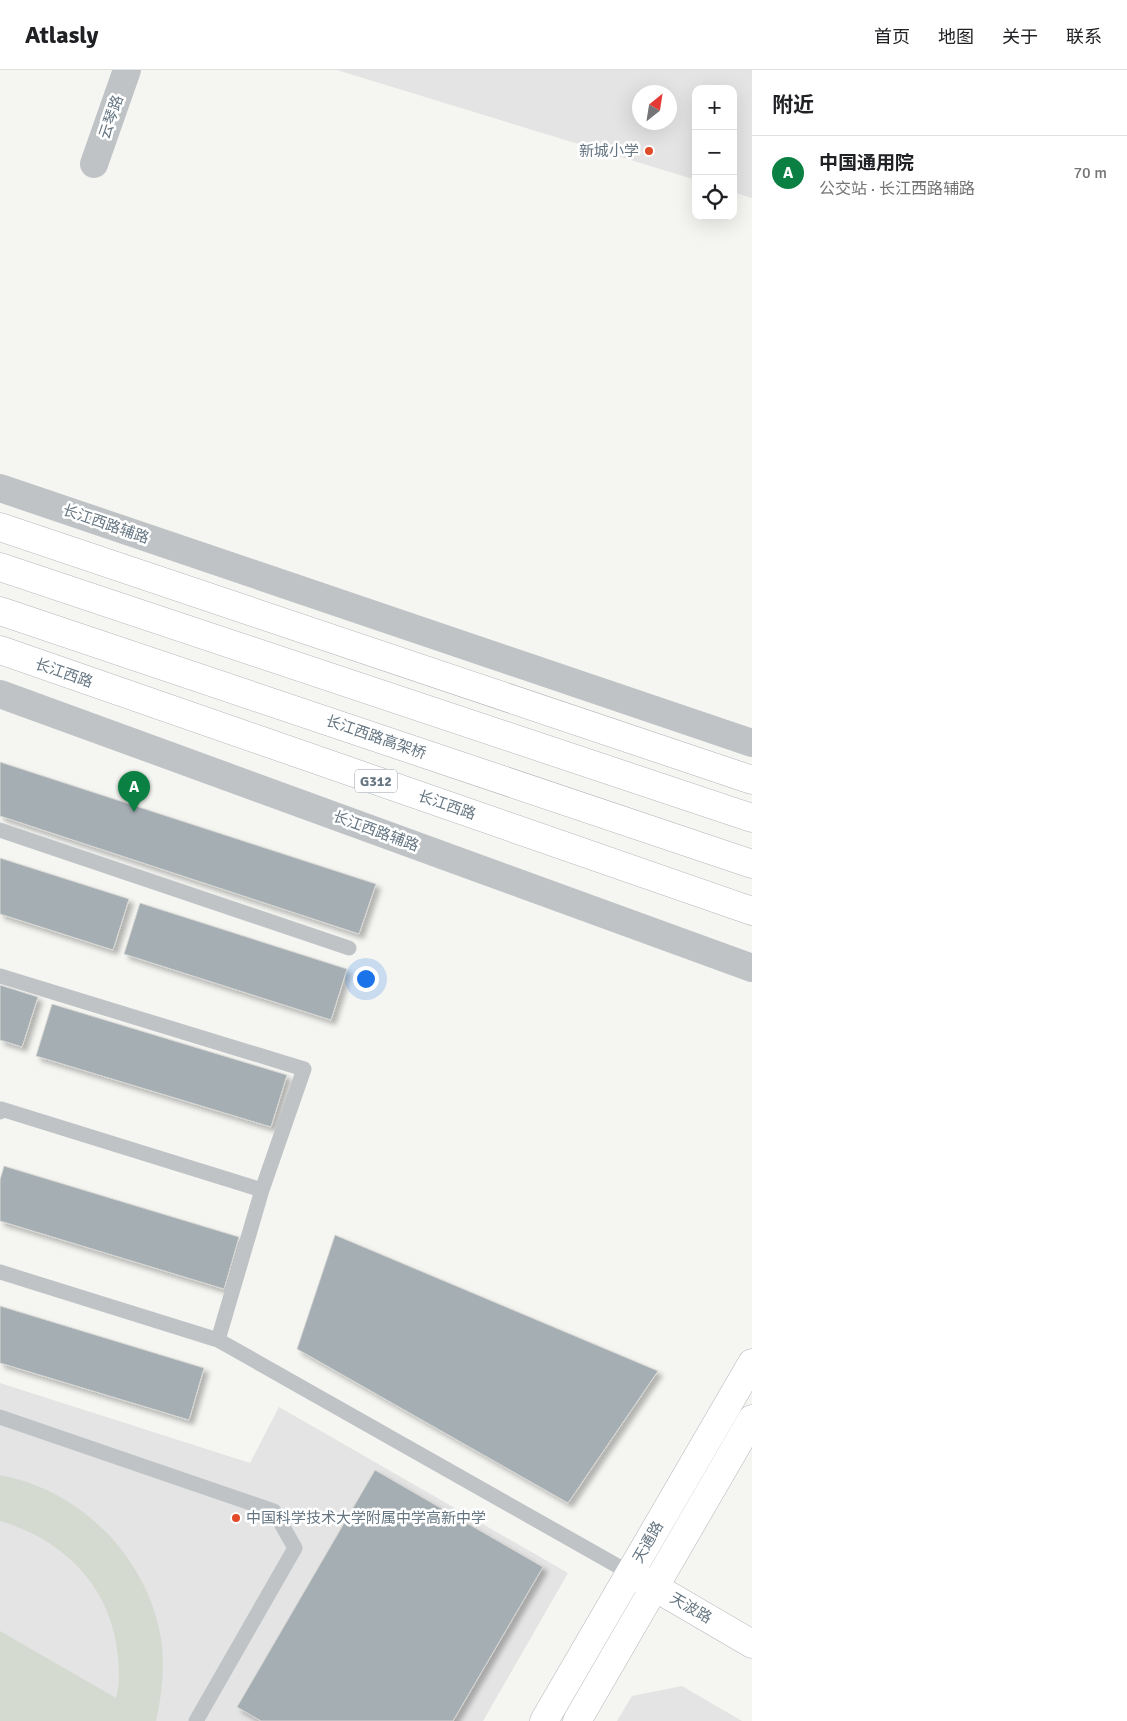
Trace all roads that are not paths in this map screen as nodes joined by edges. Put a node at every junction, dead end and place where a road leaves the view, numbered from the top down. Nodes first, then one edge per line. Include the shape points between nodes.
1 (127, 70) edge
2 (94, 164) dead end
3 (0, 488) edge
4 (0, 527) edge
5 (0, 567) edge
6 (0, 611) edge
7 (0, 650) edge
8 (0, 694) edge
9 (752, 743) edge
10 (752, 780) edge
11 (752, 818) edge
12 (0, 830) edge
13 (752, 864) edge
14 (752, 911) edge
15 (349, 948) dead end
16 (752, 968) edge
17 (0, 976) edge
18 (0, 1112) edge
19 (262, 1190) junction
20 (0, 1272) edge
21 (218, 1340) junction
22 (752, 1363) edge
23 (0, 1417) edge
24 (752, 1420) edge
25 (630, 1573) junction
26 (655, 1587) junction
27 (752, 1644) edge
28 (196, 1721) edge
29 (544, 1721) edge
30 (577, 1721) edge

1 - 2 street, 云琴路
3 - 9 street, 长江西路辅路
4 - 10 main road
5 - 11 main road
6 - 13 main road, 长江西路高架桥
7 - 14 main road, 长江西路 / G312
8 - 16 street, 长江西路辅路
12 - 15 lane
17 - 19 lane via 304,1069
18 - 19 lane via 1,1109
19 - 21 lane
20 - 21 lane
21 - 25 lane
22 - 25 main road, 天通路
23 - 28 lane via 274,1511 295,1548
24 - 26 main road, 天通路
25 - 26 main road, 天波路
25 - 29 main road, 天通路
26 - 27 main road, 天波路
26 - 30 main road, 天通路

